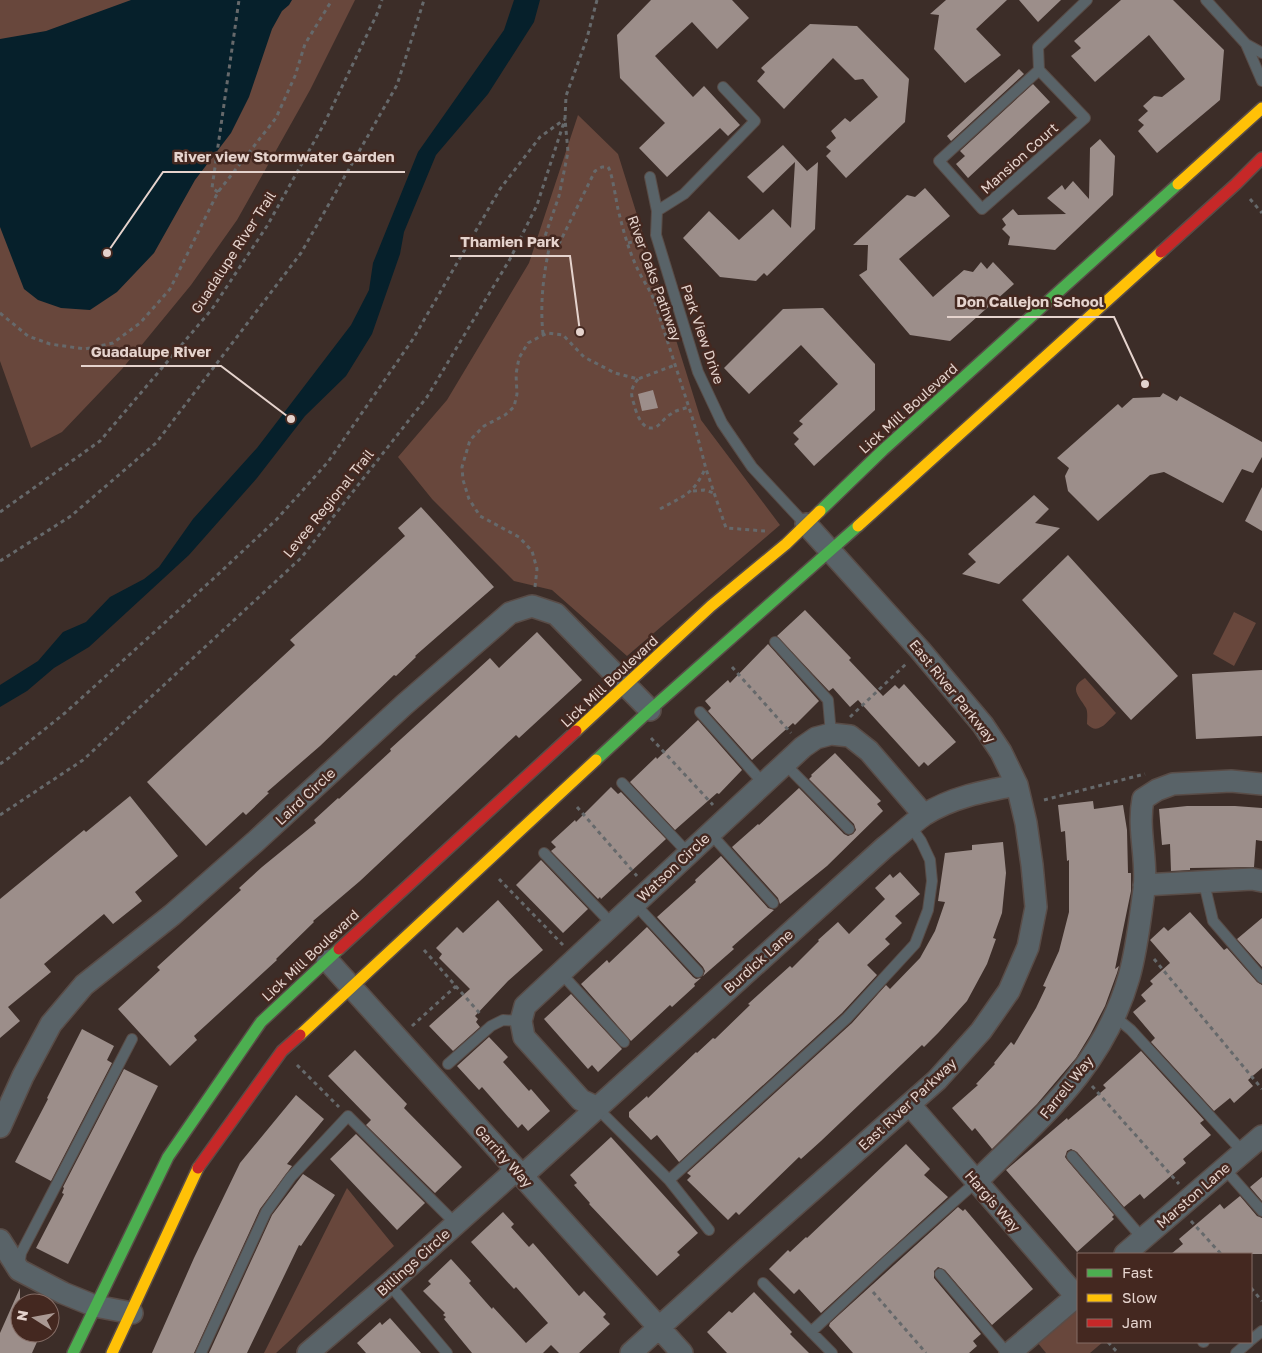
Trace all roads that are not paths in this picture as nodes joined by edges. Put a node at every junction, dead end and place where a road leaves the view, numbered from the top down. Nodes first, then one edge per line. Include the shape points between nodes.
1 (1087, 0) edge
2 (1206, 0) edge
3 (1246, 44) junction
4 (1262, 53) edge
5 (1039, 70) junction
6 (1262, 81) edge
7 (723, 87) dead end
8 (1262, 108) edge
9 (1262, 158) edge
10 (650, 178) dead end
11 (657, 211) junction
12 (806, 524) junction
13 (831, 551) junction
14 (776, 642) dead end
15 (626, 686) junction
16 (700, 712) dead end
17 (644, 716) junction
18 (831, 734) junction
19 (785, 764) junction
20 (622, 783) dead end
21 (764, 783) junction
22 (1262, 784) edge
23 (1017, 785) junction
24 (917, 821) junction
25 (849, 829) dead end
26 (710, 833) junction
27 (544, 853) dead end
28 (688, 853) junction
29 (1262, 881) edge
30 (1204, 883) junction
31 (1144, 885) junction
32 (642, 896) junction
33 (773, 903) dead end
34 (612, 924) junction
35 (327, 960) junction
36 (568, 965) junction
37 (698, 972) dead end
38 (1262, 978) edge
39 (352, 988) junction
40 (1114, 1016) junction
41 (522, 1021) junction
42 (132, 1039) dead end
43 (624, 1042) dead end
44 (448, 1064) dead end
45 (910, 1105) junction
46 (596, 1107) junction
47 (0, 1127) edge
48 (1262, 1136) edge
49 (1243, 1152) junction
50 (1072, 1156) dead end
51 (1224, 1168) junction
52 (519, 1173) junction
53 (669, 1180) junction
54 (976, 1182) junction
55 (1262, 1211) edge
56 (456, 1224) junction
57 (709, 1230) dead end
58 (1143, 1239) junction
59 (0, 1240) edge
60 (1126, 1253) edge
61 (19, 1270) junction
62 (940, 1274) dead end
63 (763, 1283) dead end
64 (389, 1284) junction
65 (1077, 1296) edge
66 (95, 1306) junction
67 (132, 1313) junction
68 (659, 1327) junction
69 (1262, 1331) edge
70 (811, 1332) junction
71 (1252, 1339) edge
72 (1248, 1343) edge
73 (1017, 1349) edge
74 (74, 1353) edge
75 (112, 1353) edge
76 (201, 1353) edge
77 (308, 1353) edge
78 (447, 1353) edge
79 (631, 1353) edge
80 (682, 1353) edge
81 (832, 1353) edge
82 (1236, 1353) edge

1 - 5 lane via 1038,47
2 - 3 lane
3 - 4 lane
3 - 6 lane
5 - 5 lane, Mansion Court via 1085,118 982,210 939,162
7 - 11 lane via 755,121 684,194
8 - 12 main road, Lick Mill Boulevard via 883,450
9 - 13 main road
10 - 11 lane, Park View Drive
11 - 12 lane, Park View Drive via 656,235 698,372 722,423 752,467
12 - 13 street, East River Parkway
12 - 15 main road, Lick Mill Boulevard
13 - 17 main road
13 - 23 street, East River Parkway via 983,725
14 - 18 lane via 828,700
15 - 17 street
15 - 35 main road, Lick Mill Boulevard
15 - 47 street, Laird Circle via 556,614 532,606 510,613 172,915 84,985 51,1024
16 - 21 lane
17 - 39 main road
18 - 19 street, Watson Circle via 816,738
18 - 24 street via 850,736 869,752
19 - 21 street, Watson Circle
19 - 25 lane
20 - 28 lane
21 - 26 street, Watson Circle
22 - 31 street, Farrell Way via 1231,781 1172,784 1143,799 1140,815
23 - 24 street, Burdick Lane via 945,803
23 - 45 street, East River Parkway via 1026,823 1036,907 1028,947 1009,991 981,1031
24 - 46 street, Burdick Lane
24 - 53 lane via 921,841 930,860 932,882 928,910 915,944 847,1018
26 - 28 street, Watson Circle
26 - 33 lane
27 - 34 lane
28 - 32 street, Watson Circle
29 - 30 street
30 - 31 street
30 - 38 lane via 1213,921
31 - 40 street, Farrell Way via 1138,939 1129,978
32 - 34 street, Watson Circle
32 - 37 lane
34 - 36 street, Watson Circle
35 - 39 street, Garrity Way
35 - 66 main road, Lick Mill Boulevard via 261,1022 168,1157
36 - 41 street, Watson Circle via 525,1006
36 - 43 lane
39 - 52 street, Garrity Way
39 - 67 main road via 282,1051 198,1167
40 - 49 lane via 1132,1030
40 - 54 street, Farrell Way via 1074,1082
41 - 44 lane via 503,1020 491,1026
41 - 46 street via 524,1037 579,1099
42 - 61 lane via 21,1253
45 - 54 street, Hargis Way
45 - 68 street, East River Parkway
46 - 52 street, Burdick Lane
46 - 53 lane
48 - 49 street, Marston Lane
49 - 51 street, Marston Lane
50 - 58 lane
51 - 55 lane
51 - 58 street, Marston Lane
52 - 56 street, Billings Circle
52 - 68 street, Garrity Way
53 - 57 lane
54 - 65 street, Hargis Way
54 - 70 lane
56 - 64 street, Billings Circle
56 - 76 lane via 348,1116 291,1177 266,1212
58 - 60 street, Marston Lane
59 - 61 street
61 - 66 street
62 - 73 lane
63 - 70 lane
64 - 77 street, Billings Circle
64 - 78 lane
65 - 73 street
66 - 67 street
66 - 74 main road, Lick Mill Boulevard
67 - 75 main road
68 - 79 street, East River Parkway
68 - 80 street, Garrity Way
69 - 71 lane
70 - 81 lane
72 - 82 lane

